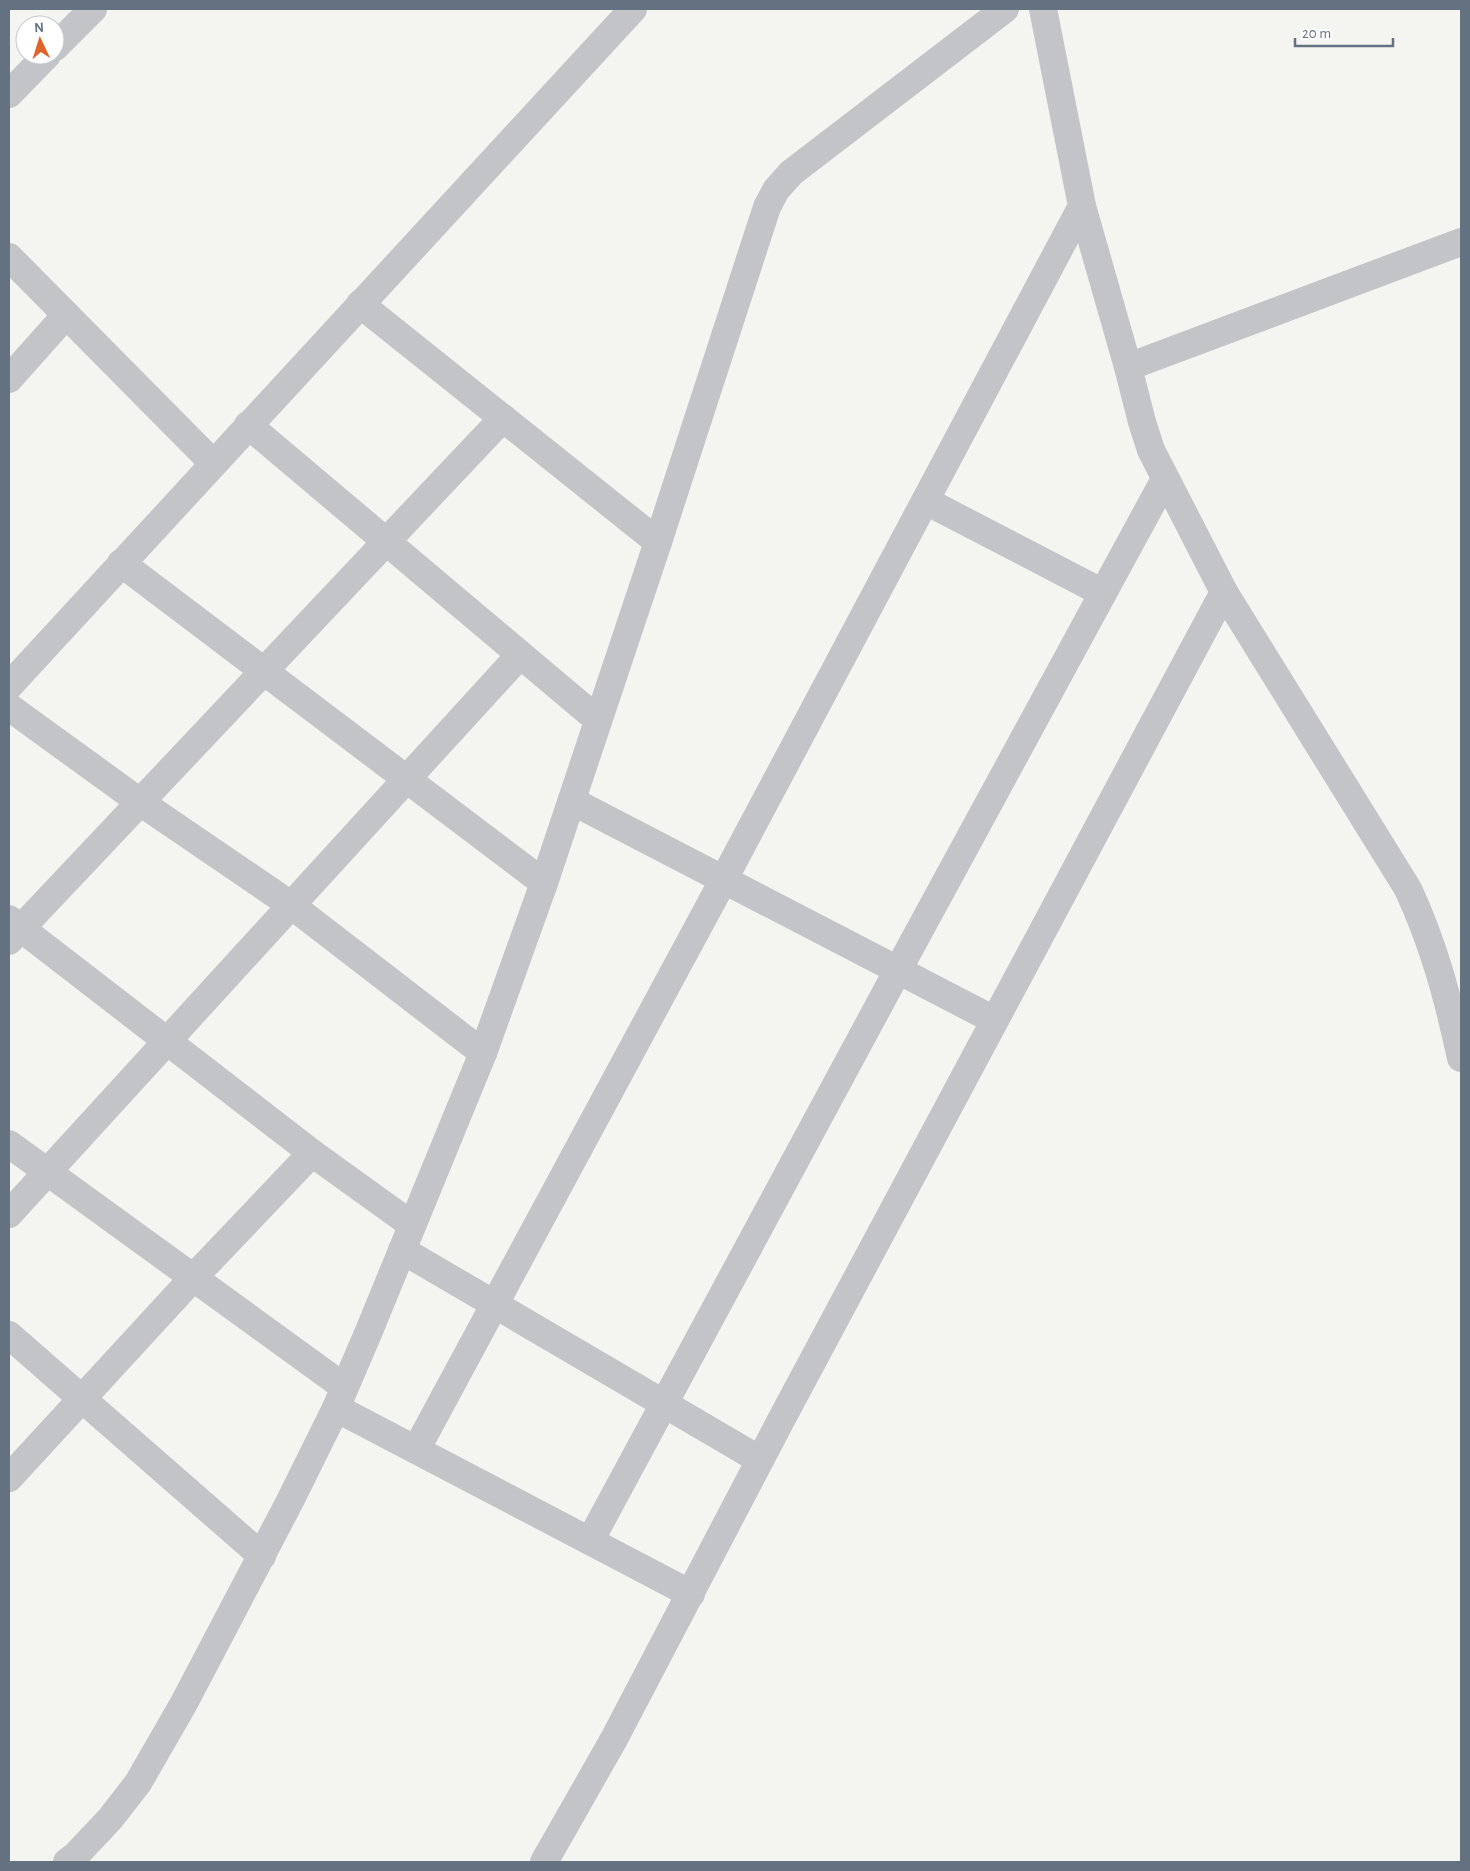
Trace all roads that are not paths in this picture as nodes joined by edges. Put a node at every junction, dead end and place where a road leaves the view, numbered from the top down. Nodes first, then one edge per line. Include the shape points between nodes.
1 (93, 9) edge
2 (633, 9) edge
3 (1005, 9) edge
4 (1043, 9) edge
5 (65, 37) edge
6 (37, 65) edge
7 (9, 94) edge
8 (1082, 206) junction
9 (1461, 242) edge
10 (9, 258) edge
11 (360, 304) junction
12 (66, 314) junction
13 (1128, 367) junction
14 (9, 379) edge
15 (503, 418) junction
16 (248, 425) junction
17 (213, 464) junction
18 (1165, 479) junction
19 (926, 501) junction
20 (386, 542) junction
21 (658, 542) junction
22 (121, 563) junction
23 (1224, 592) junction
24 (1103, 593) junction
25 (520, 655) junction
26 (264, 670) junction
27 (9, 686) edge
28 (9, 707) edge
29 (598, 720) junction
30 (406, 779) junction
31 (572, 800) junction
32 (140, 802) junction
33 (724, 880) junction
34 (544, 883) junction
35 (291, 906) junction
36 (13, 930) edge
37 (898, 970) junction
38 (994, 1020) junction
39 (167, 1042) junction
40 (483, 1053) junction
41 (1461, 1058) edge
42 (9, 1144) edge
43 (312, 1153) junction
44 (47, 1172) junction
45 (9, 1214) edge
46 (412, 1225) junction
47 (402, 1250) junction
48 (193, 1278) junction
49 (495, 1305) junction
50 (9, 1335) edge
51 (340, 1398) junction
52 (81, 1399) junction
53 (664, 1403) junction
54 (416, 1450) junction
55 (760, 1460) junction
56 (9, 1478) edge
57 (590, 1541) junction
58 (262, 1556) junction
59 (691, 1594) junction
60 (67, 1862) edge
61 (544, 1862) edge

1 - 5 street
2 - 11 street
3 - 21 street via 791,173 776,190 760,227
4 - 8 street
6 - 7 street
8 - 13 street
8 - 19 street
9 - 13 street
10 - 12 street
11 - 15 street
11 - 16 street
12 - 14 street
12 - 17 street
13 - 18 street via 1151,450
15 - 20 street
15 - 21 street
16 - 17 street
16 - 20 street
17 - 22 street
18 - 23 street
18 - 24 street
19 - 24 street
19 - 33 street
20 - 25 street
20 - 26 street
21 - 29 street
22 - 26 street
22 - 27 street
23 - 38 street
23 - 41 street via 1408,889 1436,955
24 - 37 street
25 - 29 street
25 - 30 street
26 - 30 street
26 - 32 street
28 - 32 street
29 - 31 street
30 - 34 street
30 - 35 street
31 - 33 street
31 - 34 street
32 - 35 street
32 - 36 street
33 - 37 street
33 - 49 street
34 - 40 street
35 - 39 street
35 - 40 street
36 - 39 street
37 - 38 street
37 - 53 street
38 - 55 street
39 - 43 street
39 - 44 street
40 - 46 street
42 - 44 street
43 - 46 street
43 - 48 street
44 - 45 street
44 - 48 street
46 - 47 street
47 - 49 street
47 - 51 street
48 - 51 street
48 - 52 street
49 - 53 street
49 - 54 street
50 - 52 street
51 - 54 street
51 - 58 street
52 - 56 street
52 - 58 street
53 - 55 street
53 - 57 street
54 - 57 street
55 - 59 street
57 - 59 street
58 - 60 street via 138,1783 110,1819
59 - 61 street

